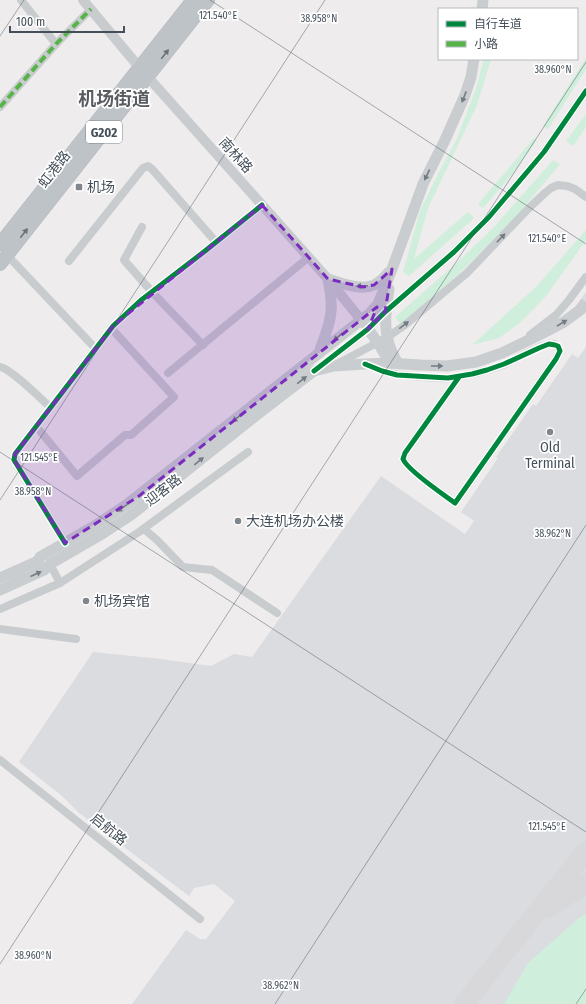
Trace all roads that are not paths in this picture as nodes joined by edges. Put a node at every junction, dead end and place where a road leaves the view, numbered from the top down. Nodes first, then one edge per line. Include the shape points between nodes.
1 (21, 0) edge
2 (83, 0) edge
3 (192, 0) edge
4 (208, 0) edge
5 (91, 9) junction
6 (56, 44) junction
7 (474, 60) edge
8 (144, 72) junction
9 (586, 92) edge
10 (0, 107) edge
11 (586, 197) edge
12 (262, 205) junction
13 (142, 227) dead end
14 (216, 242) junction
15 (0, 244) edge
16 (309, 258) junction
17 (3, 260) edge
18 (70, 261) dead end
19 (392, 269) junction
20 (586, 277) edge
21 (328, 279) junction
22 (152, 292) junction
23 (378, 303) junction
24 (580, 310) tunnel mouth
25 (385, 312) junction
26 (360, 320) junction
27 (111, 328) junction
28 (368, 329) junction
29 (382, 341) junction
30 (203, 345) junction
31 (515, 346) junction
32 (95, 348) junction
33 (319, 353) junction
34 (394, 363) junction
35 (365, 364) junction
36 (334, 366) junction
37 (0, 367) edge
38 (314, 370) junction
39 (168, 373) dead end
40 (459, 376) junction
41 (50, 407) junction
42 (36, 426) junction
43 (248, 452) dead end
44 (144, 529) junction
45 (65, 543) junction
46 (50, 564) junction
47 (0, 578) edge
48 (60, 583) junction
49 (0, 590) edge
50 (0, 609) edge
51 (276, 612) dead end
52 (0, 629) edge
53 (76, 639) dead end
54 (0, 760) edge
55 (200, 919) dead end

1 - 6 street
2 - 5 street, 南林路
3 - 8 highway, 虹港路 / G202
8 -> 4 highway, 虹港路 / G202
5 - 6 street
5 - 8 street, 南林路
6 - 10 street
7 -> 19 main road via 465,95 423,184
8 - 12 street, 南林路
8 - 15 highway, 虹港路 / G202
17 -> 8 highway, 虹港路 / G202
9 - 25 street via 544,152 489,217 454,252
29 -> 11 street via 405,326 467,273 546,192 562,185 575,189
12 - 14 street
12 - 16 street, 南林路
13 - 22 street via 124,260
14 - 18 street via 148,166 143,168
14 - 22 street
16 - 21 street, 南林路
16 - 30 street
17 - 32 street
19 -> 21 main road via 374,285 363,287
19 - 23 main road
19 - 25 main road
20 - 31 street via 556,314
21 - 26 street, 南林路
21 - 33 main road via 331,310
22 - 27 street
22 - 30 street
23 - 26 main road, 迎客路
23 - 28 main road
31 -> 24 main road via 558,326
25 - 28 street
25 - 29 main road
26 - 28 street, 南林路
26 -> 33 main road, 迎客路
27 - 32 street
27 - 42 street via 174,397 131,435 125,435 77,476
28 - 29 main road
28 - 38 street
29 - 34 main road
29 - 36 street
30 - 39 street
34 -> 31 main road via 440,366 476,362
32 - 41 street
33 -> 45 main road, 迎客路 via 153,484 114,513
34 - 35 main road
35 - 36 main road
35 - 40 street via 397,375 448,378
36 - 38 main road
37 - 41 street via 11,373
46 -> 38 main road, 迎客路 via 131,515
40 - 40 street via 504,364 549,344 558,346 559,349 556,359 455,503 406,465 403,459
41 - 42 street
42 - 45 street via 15,454 14,460
43 - 44 street
44 - 48 street
44 - 51 street via 184,567 212,570
45 - 47 main road, 迎客路 via 38,560
46 - 48 street
49 -> 46 main road, 迎客路 via 44,570
48 - 50 street
52 - 53 street
54 - 55 street, 启航路

